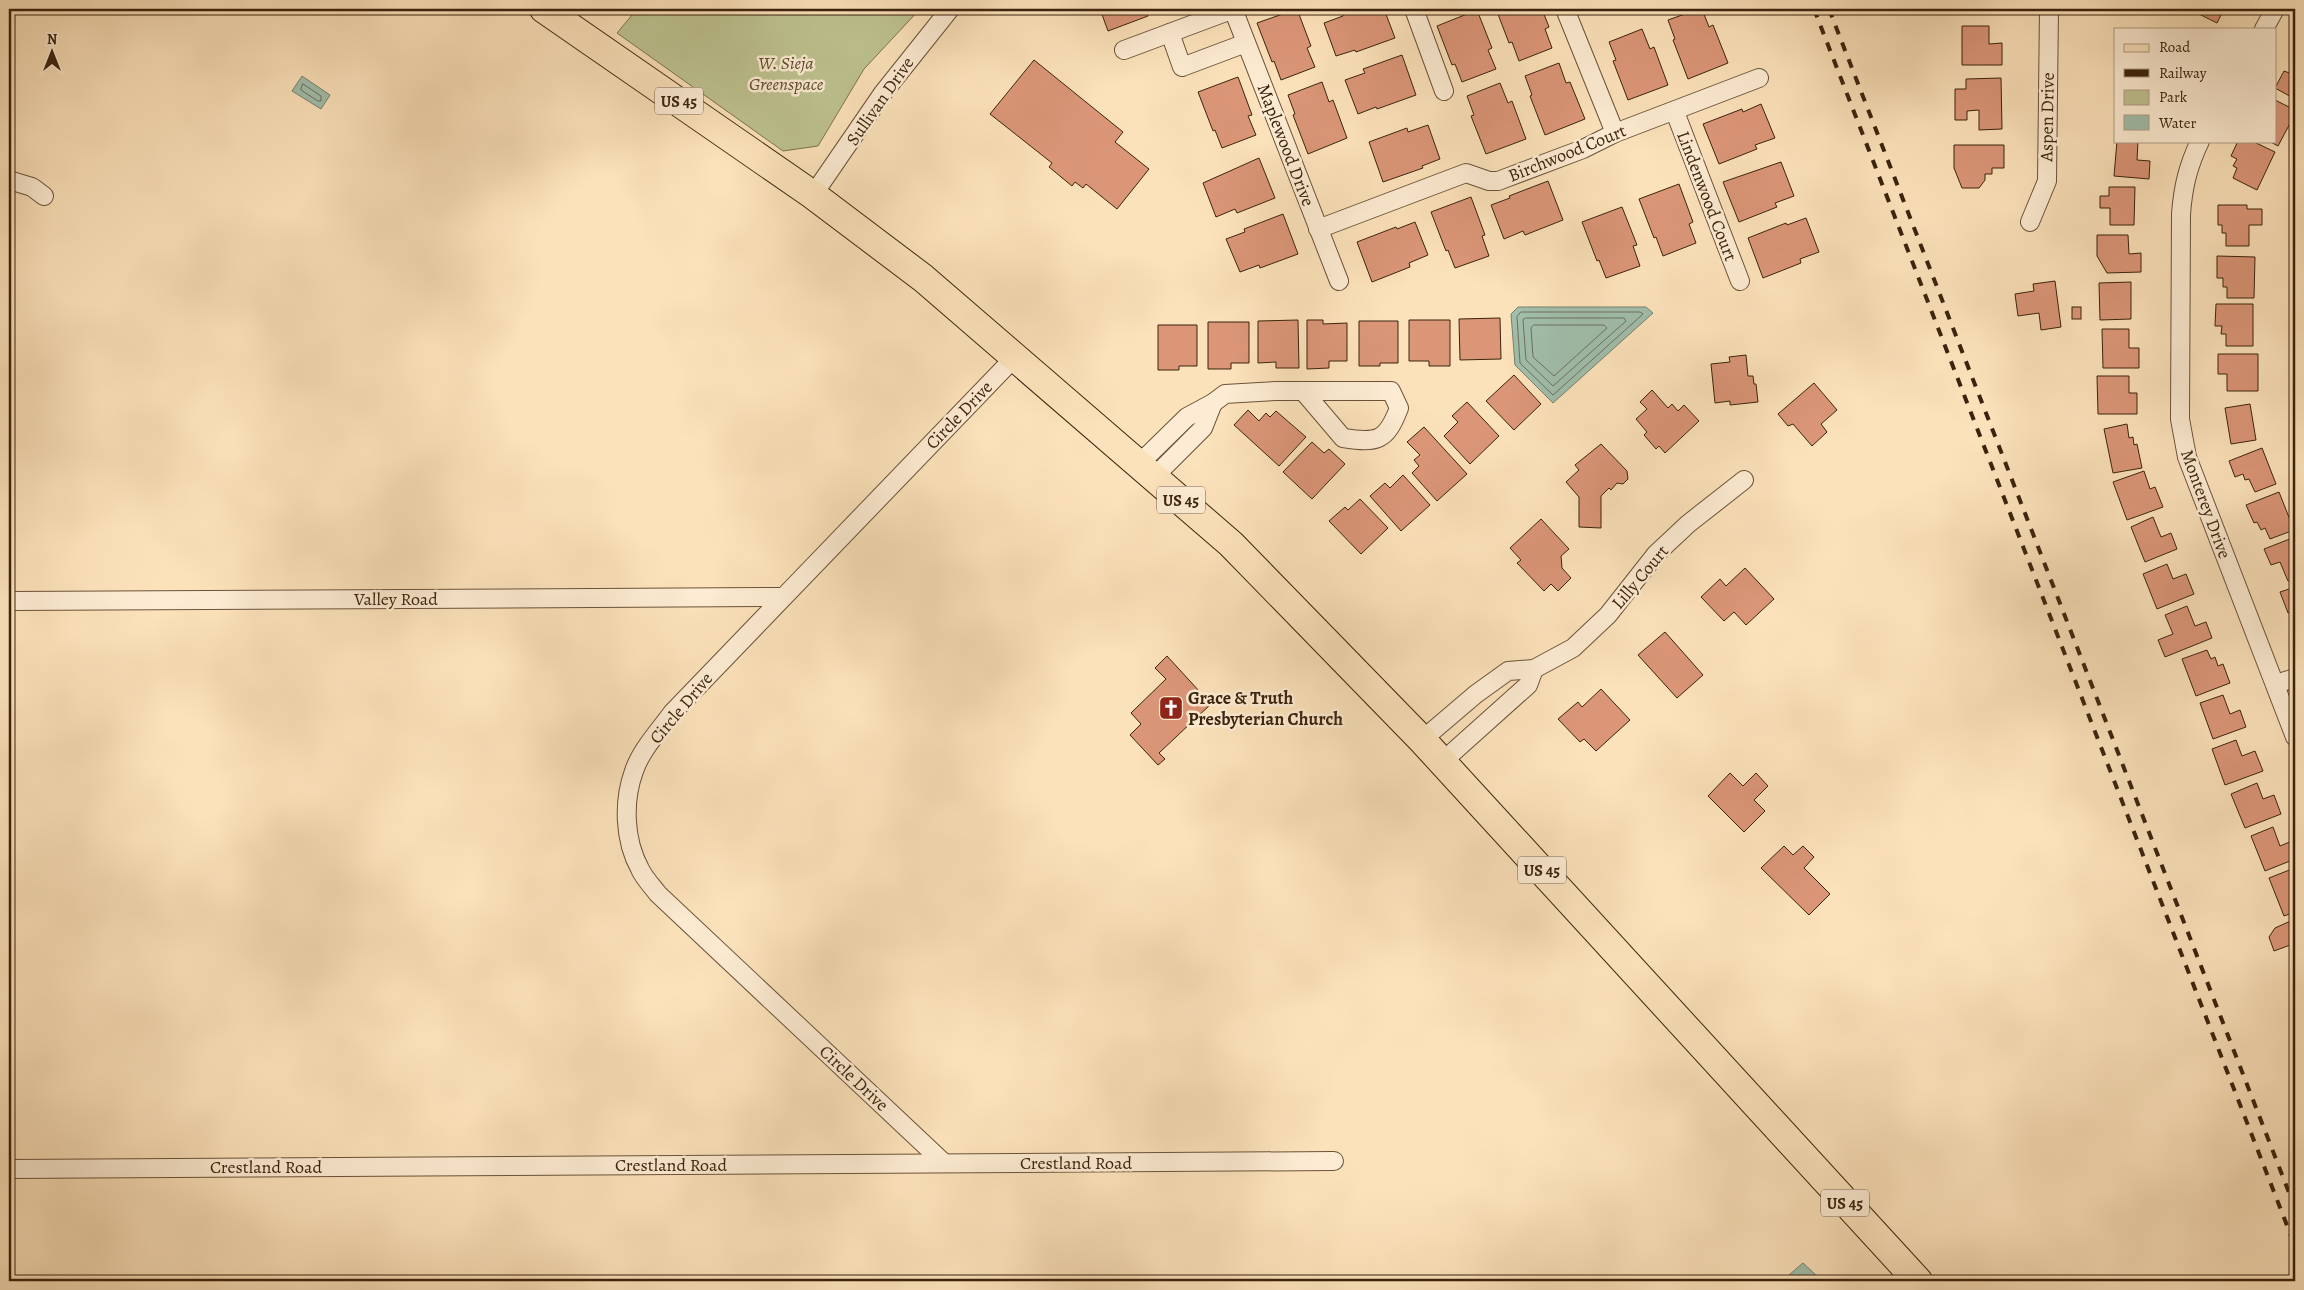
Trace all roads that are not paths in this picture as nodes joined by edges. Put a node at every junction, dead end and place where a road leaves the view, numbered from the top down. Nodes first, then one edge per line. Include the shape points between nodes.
1 (544, 9) edge
2 (950, 9) edge
3 (1233, 9) edge
4 (1414, 9) edge
5 (1565, 9) edge
6 (2049, 9) edge
7 (2275, 9) edge
8 (2265, 28) edge
9 (1170, 33) junction
10 (1246, 43) junction
11 (1124, 50) dead end
12 (1759, 78) dead end
13 (1444, 91) dead end
14 (1674, 112) junction
15 (1615, 133) junction
16 (2200, 142) edge
17 (9, 180) edge
18 (813, 195) junction
19 (44, 196) dead end
20 (2030, 222) dead end
21 (1318, 229) junction
22 (1339, 281) dead end
23 (1740, 281) dead end
24 (1014, 358) junction
25 (1303, 391) junction
26 (1147, 471) junction
27 (1744, 480) dead end
28 (783, 597) junction
29 (9, 601) edge
30 (1534, 669) junction
31 (2295, 678) edge
32 (2275, 684) junction
33 (2295, 738) edge
34 (1422, 740) junction
35 (1442, 762) junction
36 (1334, 1161) dead end
37 (944, 1163) junction
38 (9, 1169) edge
39 (1918, 1281) edge

1 - 18 main road, US 45
2 - 18 street, Sullivan Drive via 883,93
3 - 9 street
3 - 10 street, Maplewood Drive
4 - 13 street
5 - 15 street
6 - 20 street, Aspen Drive via 2047,181
7 - 8 street
9 - 10 street via 1182,67
9 - 11 street
10 - 21 street, Maplewood Drive
12 - 14 street, Birchwood Court
14 - 15 street, Birchwood Court
14 - 23 street, Lindenwood Court
15 - 21 street, Birchwood Court via 1583,149 1498,181 1466,173
16 - 32 street, Monterey Drive via 2182,189 2180,419 2187,457
17 - 19 street via 32,187
18 - 24 main road, US 45 via 923,278
21 - 22 street, Maplewood Drive
24 - 26 main road, US 45
24 - 28 street, Circle Drive
25 - 25 street via 1391,391 1398,408 1391,429 1370,442 1343,438
25 - 26 street via 1225,394 1187,417
26 - 34 main road, US 45 via 1231,544
27 - 30 street, Lilly Court via 1656,554 1608,615 1573,648
28 - 29 street, Valley Road
28 - 37 street, Circle Drive via 672,712 645,751 634,770 627,801 630,847 640,869 658,894
30 - 34 street, Lilly Court via 1508,671
30 - 35 street via 1528,685
31 - 32 street
32 - 33 street, Monterey Drive
34 - 35 main road, US 45
35 - 39 main road, US 45
36 - 37 street, Crestland Road
37 - 38 street, Crestland Road

